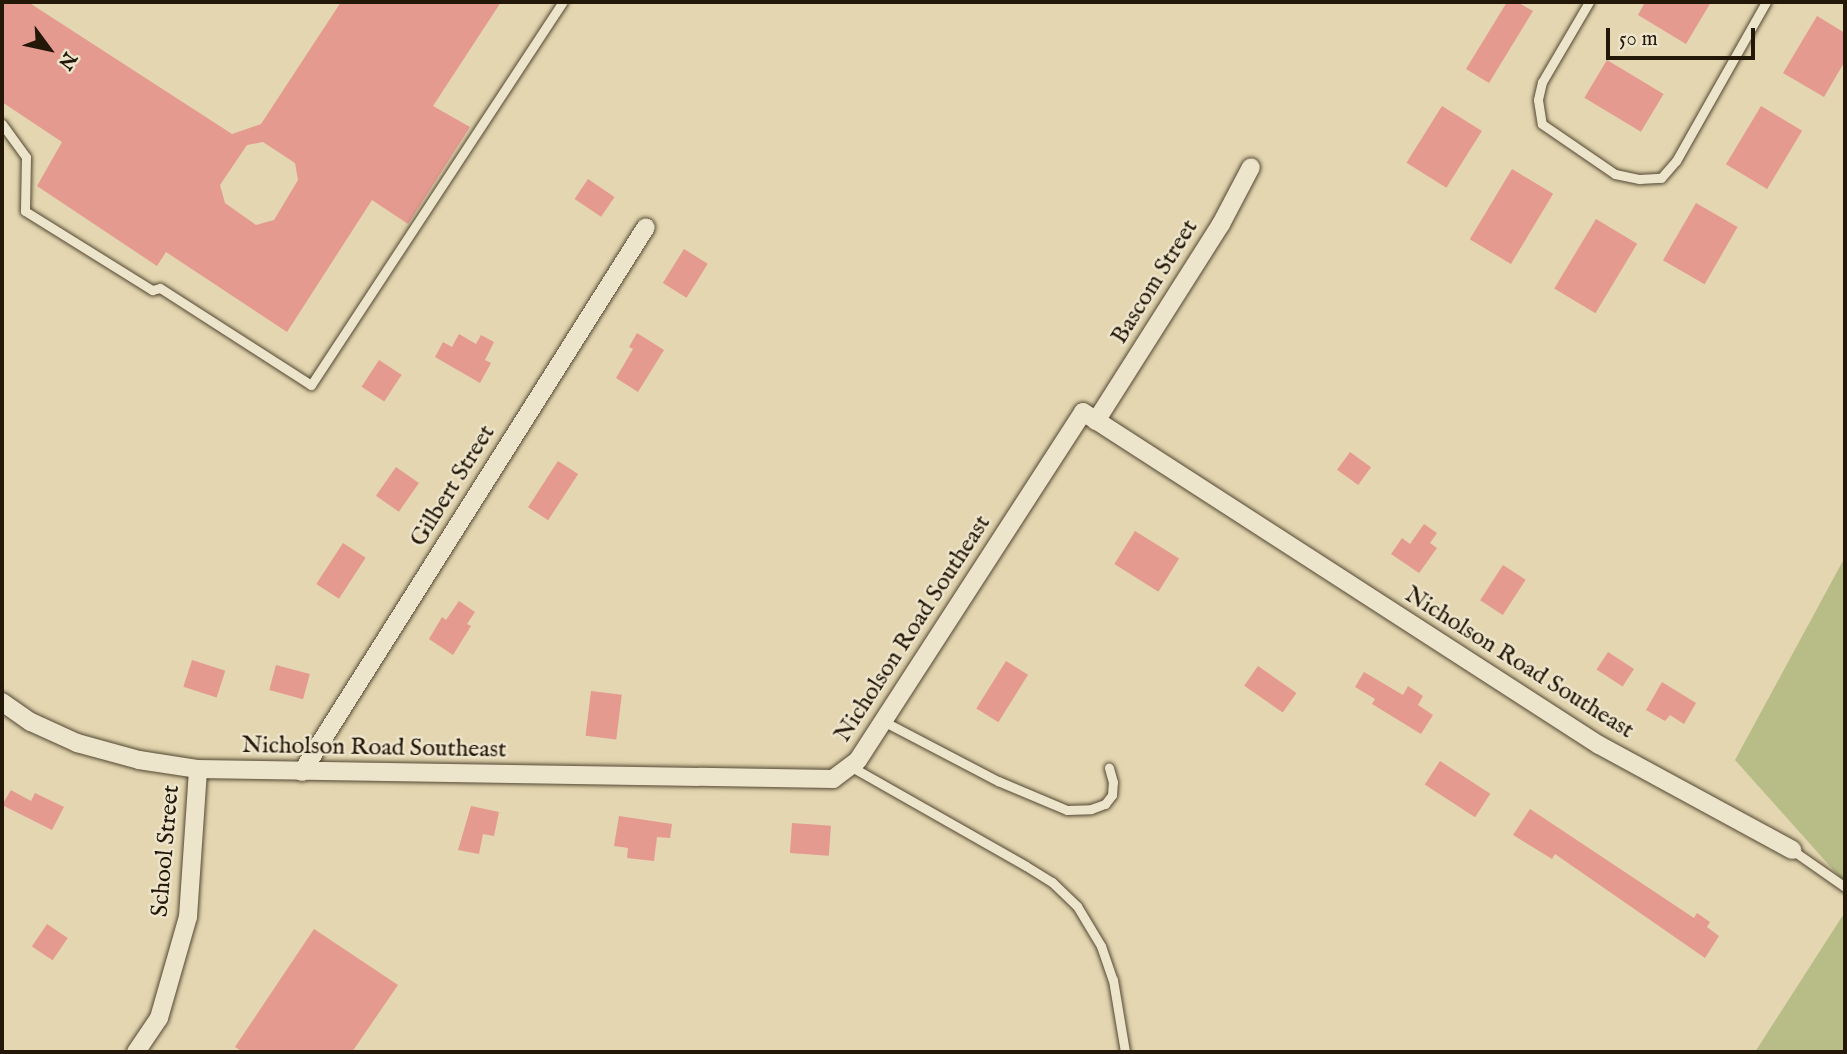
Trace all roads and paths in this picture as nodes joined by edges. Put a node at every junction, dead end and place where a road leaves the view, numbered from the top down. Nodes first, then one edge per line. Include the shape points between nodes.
1 (563, 2) edge
2 (1589, 2) edge
3 (1766, 2) edge
4 (2, 124) edge
5 (1251, 167) dead end
6 (646, 227) dead end
7 (1096, 421) junction
8 (2, 702) edge
9 (883, 721) junction
10 (850, 766) junction
11 (1110, 768) dead end
12 (198, 769) junction
13 (302, 772) junction
14 (1792, 850) joint
15 (1845, 887) edge
16 (136, 1052) edge
17 (1125, 1052) edge

1 - 4 lane via 311,384 160,288 152,290 25,211 26,157
2 - 3 lane via 1542,82 1538,100 1542,124 1615,174 1639,179 1661,178 1676,161
5 - 7 street, Bascom Street via 1221,224
6 - 13 street, Gilbert Street
7 - 9 street, Nicholson Road Southeast via 1083,412
7 - 14 street, Nicholson Road Southeast via 1600,745
8 - 12 street, Nicholson Road Southeast via 31,722 78,743 139,760
9 - 10 street, Nicholson Road Southeast
9 - 11 lane via 998,781 1067,810 1105,803 1112,795
10 - 13 street, Nicholson Road Southeast via 833,779
10 - 17 lane via 1027,866 1077,906 1101,946 1113,980
12 - 13 street, Nicholson Road Southeast
12 - 16 street, School Street via 188,917 159,1018
14 - 15 lane

